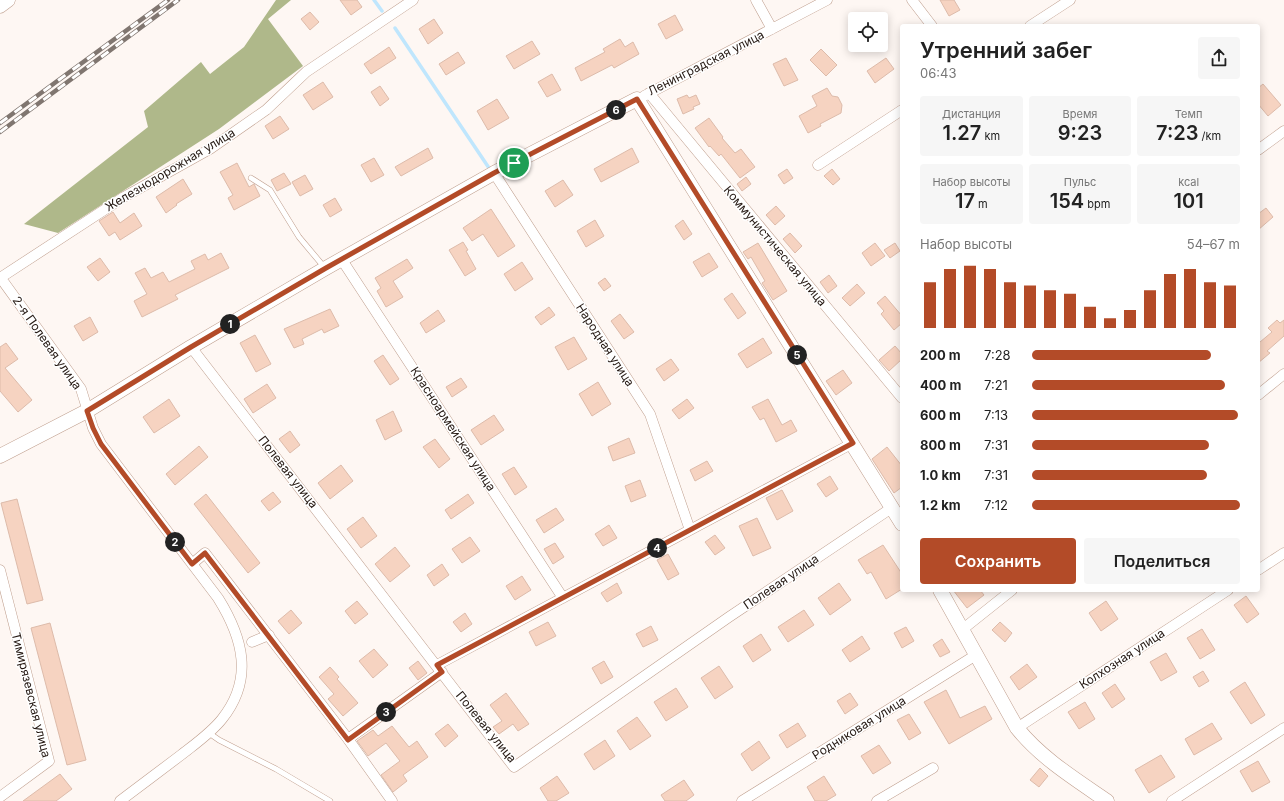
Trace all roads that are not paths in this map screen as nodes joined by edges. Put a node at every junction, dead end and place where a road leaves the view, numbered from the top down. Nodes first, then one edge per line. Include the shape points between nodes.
1 (8, 0) edge
2 (413, 0) edge
3 (756, 0) edge
4 (827, 0) edge
5 (912, 0) edge
6 (1070, 0) edge
7 (0, 6) edge
8 (930, 24) edge
9 (1033, 24) edge
10 (772, 29) junction
11 (643, 96) junction
12 (900, 111) edge
13 (1284, 131) edge
14 (1260, 149) edge
15 (818, 165) dead end
16 (494, 173) junction
17 (251, 178) dead end
18 (342, 260) junction
19 (326, 268) junction
20 (0, 278) edge
21 (191, 347) junction
22 (1284, 374) edge
23 (1260, 393) edge
24 (900, 396) edge
25 (87, 411) junction
26 (853, 443) junction
27 (0, 456) edge
28 (893, 507) junction
29 (900, 520) edge
30 (690, 530) junction
31 (1284, 554) edge
32 (192, 564) junction
33 (1260, 569) edge
34 (0, 570) edge
35 (941, 592) edge
36 (1009, 592) edge
37 (1225, 592) edge
38 (563, 598) junction
39 (963, 629) junction
40 (269, 635) junction
41 (252, 642) dead end
42 (976, 655) junction
43 (439, 668) junction
44 (1017, 728) junction
45 (1284, 728) edge
46 (209, 733) junction
47 (348, 740) junction
48 (932, 768) dead end
49 (0, 797) edge
50 (120, 801) edge
51 (330, 801) edge
52 (392, 801) edge
53 (742, 801) edge
54 (877, 801) edge
55 (1107, 801) edge
56 (1172, 801) edge

1 - 7 street
2 - 20 street, Железнодорожная улица via 306,72 266,110 210,149 124,197
3 - 10 street
4 - 10 street, Ленинградская улица
5 - 8 street
6 - 9 street
10 - 11 street, Ленинградская улица
11 - 16 street, Ленинградская улица
11 - 24 street, Коммунистическая улица
11 - 26 street
12 - 15 street
13 - 14 street
16 - 18 street, Ленинградская улица
16 - 30 street, Народная улица via 650,414
17 - 19 lane via 270,190 299,237
18 - 19 street, Ленинградская улица
18 - 38 street, Красноармейская улица
19 - 21 street, Ленинградская улица
20 - 25 street, 2-я Полевая улица via 81,389
21 - 25 street, Ленинградская улица
21 - 43 street, Полевая улица
22 - 23 street
25 - 27 street, Ленинградская улица
25 - 32 street, 2-я Полевая улица via 101,444
26 - 28 street
26 - 30 street
28 - 29 street
28 - 43 street, Полевая улица via 514,767
30 - 38 street
31 - 33 street
32 - 40 street via 205,553
32 - 46 street, 2-я Полевая улица via 230,617 240,646 242,662 238,692 232,706
34 - 49 street, Тимирязевская улица via 49,761
35 - 39 street
36 - 39 street
37 - 44 street, Колхозная улица
38 - 43 street
39 - 42 street
40 - 41 street
40 - 47 street
42 - 44 street
42 - 53 street, Родниковая улица
43 - 47 street
44 - 55 street via 1047,759
45 - 56 street
46 - 50 street, 2-я Полевая улица
46 - 51 lane
47 - 52 street
48 - 54 street

